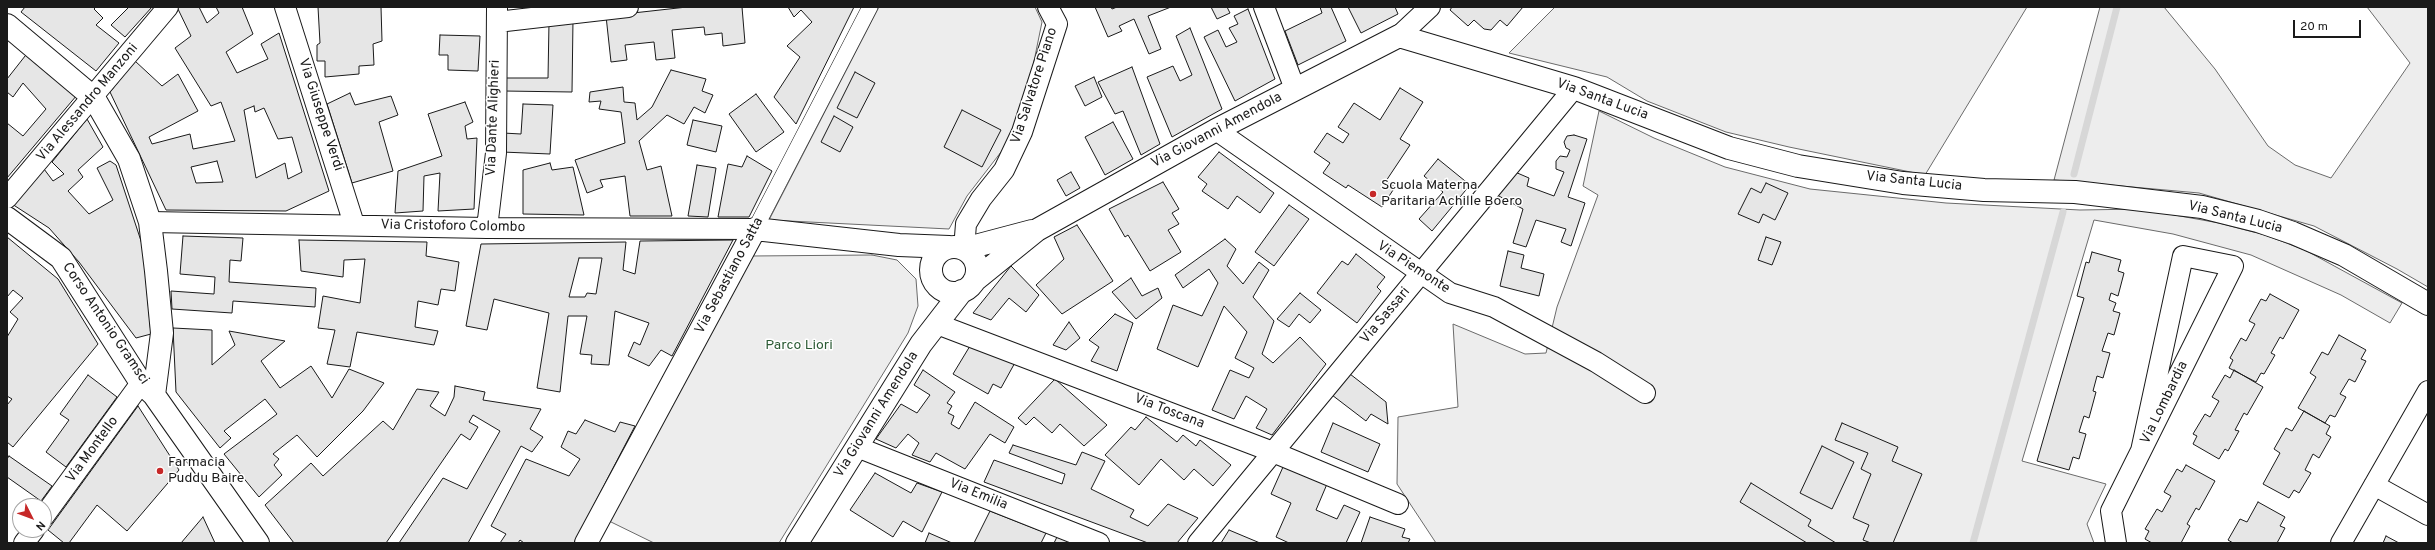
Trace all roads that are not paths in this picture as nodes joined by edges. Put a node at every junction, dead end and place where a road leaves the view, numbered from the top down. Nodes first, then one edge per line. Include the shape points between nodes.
1 (168, 7) edge
2 (285, 7) edge
3 (628, 7) edge
4 (870, 7) edge
5 (1048, 7) edge
6 (1264, 7) edge
7 (1430, 7) edge
8 (497, 15) edge
9 (7, 25) edge
10 (1399, 36) junction
11 (1574, 88) junction
12 (1295, 89) junction
13 (94, 98) junction
14 (1216, 130) junction
15 (7, 198) edge
16 (7, 218) edge
17 (150, 222) junction
18 (354, 224) junction
19 (487, 228) junction
20 (755, 229) junction
21 (1037, 230) junction
22 (899, 245) junction
23 (956, 248) junction
24 (1420, 275) junction
25 (931, 276) junction
26 (968, 286) junction
27 (2428, 304) edge
28 (938, 324) junction
29 (148, 389) junction
30 (2428, 391) edge
31 (1645, 393) dead end
32 (857, 447) junction
33 (2141, 451) junction
34 (1273, 452) junction
35 (2374, 485) junction
36 (1398, 504) dead end
37 (52, 506) edge
38 (2428, 515) edge
39 (258, 543) edge
40 (586, 543) edge
41 (797, 543) edge
42 (1099, 543) edge
43 (1198, 543) edge
44 (2116, 543) edge
45 (2341, 543) edge

1 - 13 street, Via Alessandro Manzoni
2 - 18 street, Via Giuseppe Verdi
3 - 8 street
4 - 20 street, Via Sebastiano Satta
5 - 23 street, Via Salvatore Piano via 1057,24 1022,132 1004,170 981,199 966,224
6 - 12 street
7 - 10 street
8 - 19 street, Via Dante Alighieri via 496,152
9 - 13 street
10 - 11 street, Via Santa Lucia
10 - 12 street, Via Giovanni Amendola
11 - 24 street, Via Sassari
11 - 27 street, Via Santa Lucia via 1729,148 1798,166 1903,183 1984,190 2076,192 2202,207 2258,221 2344,255
12 - 14 street, Via Giovanni Amendola
13 - 15 street, Via Alessandro Manzoni
13 - 17 street via 129,159
14 - 21 street, Via Giovanni Amendola
14 - 24 street, Via Piemonte
16 - 29 street, Corso Antonio Gramsci via 61,258
17 - 18 street, Via Cristoforo Colombo
17 - 29 street via 162,333
18 - 19 street, Via Cristoforo Colombo
19 - 20 street, Via Cristoforo Colombo
20 - 22 street
20 - 40 street, Via Sebastiano Satta
21 - 23 street, Via Giovanni Amendola
21 - 26 street, Via Giovanni Amendola
22 - 23 street
22 - 25 street
23 - 25 street via 936,254 930,268
23 - 26 street via 974,259 976,266
24 - 31 street, Via Piemonte via 1450,294 1494,307 1596,362
24 - 34 street, Via Sassari
25 - 26 street via 934,283 947,292
26 - 28 street, Via Giovanni Amendola
28 - 32 street, Via Giovanni Amendola via 921,344
28 - 34 street, Via Toscana
29 - 37 street, Via Montello
29 - 39 street, Corso Antonio Gramsci
30 - 35 street
32 - 41 street, Via Giovanni Amendola
32 - 42 street, Via Emilia
33 - 33 street, Via Lombardia via 2233,266 2183,256
33 - 44 street, Via Lombardia via 2111,511
34 - 36 street, Via Toscana
34 - 43 street, Via Sassari
35 - 38 street
35 - 45 street

